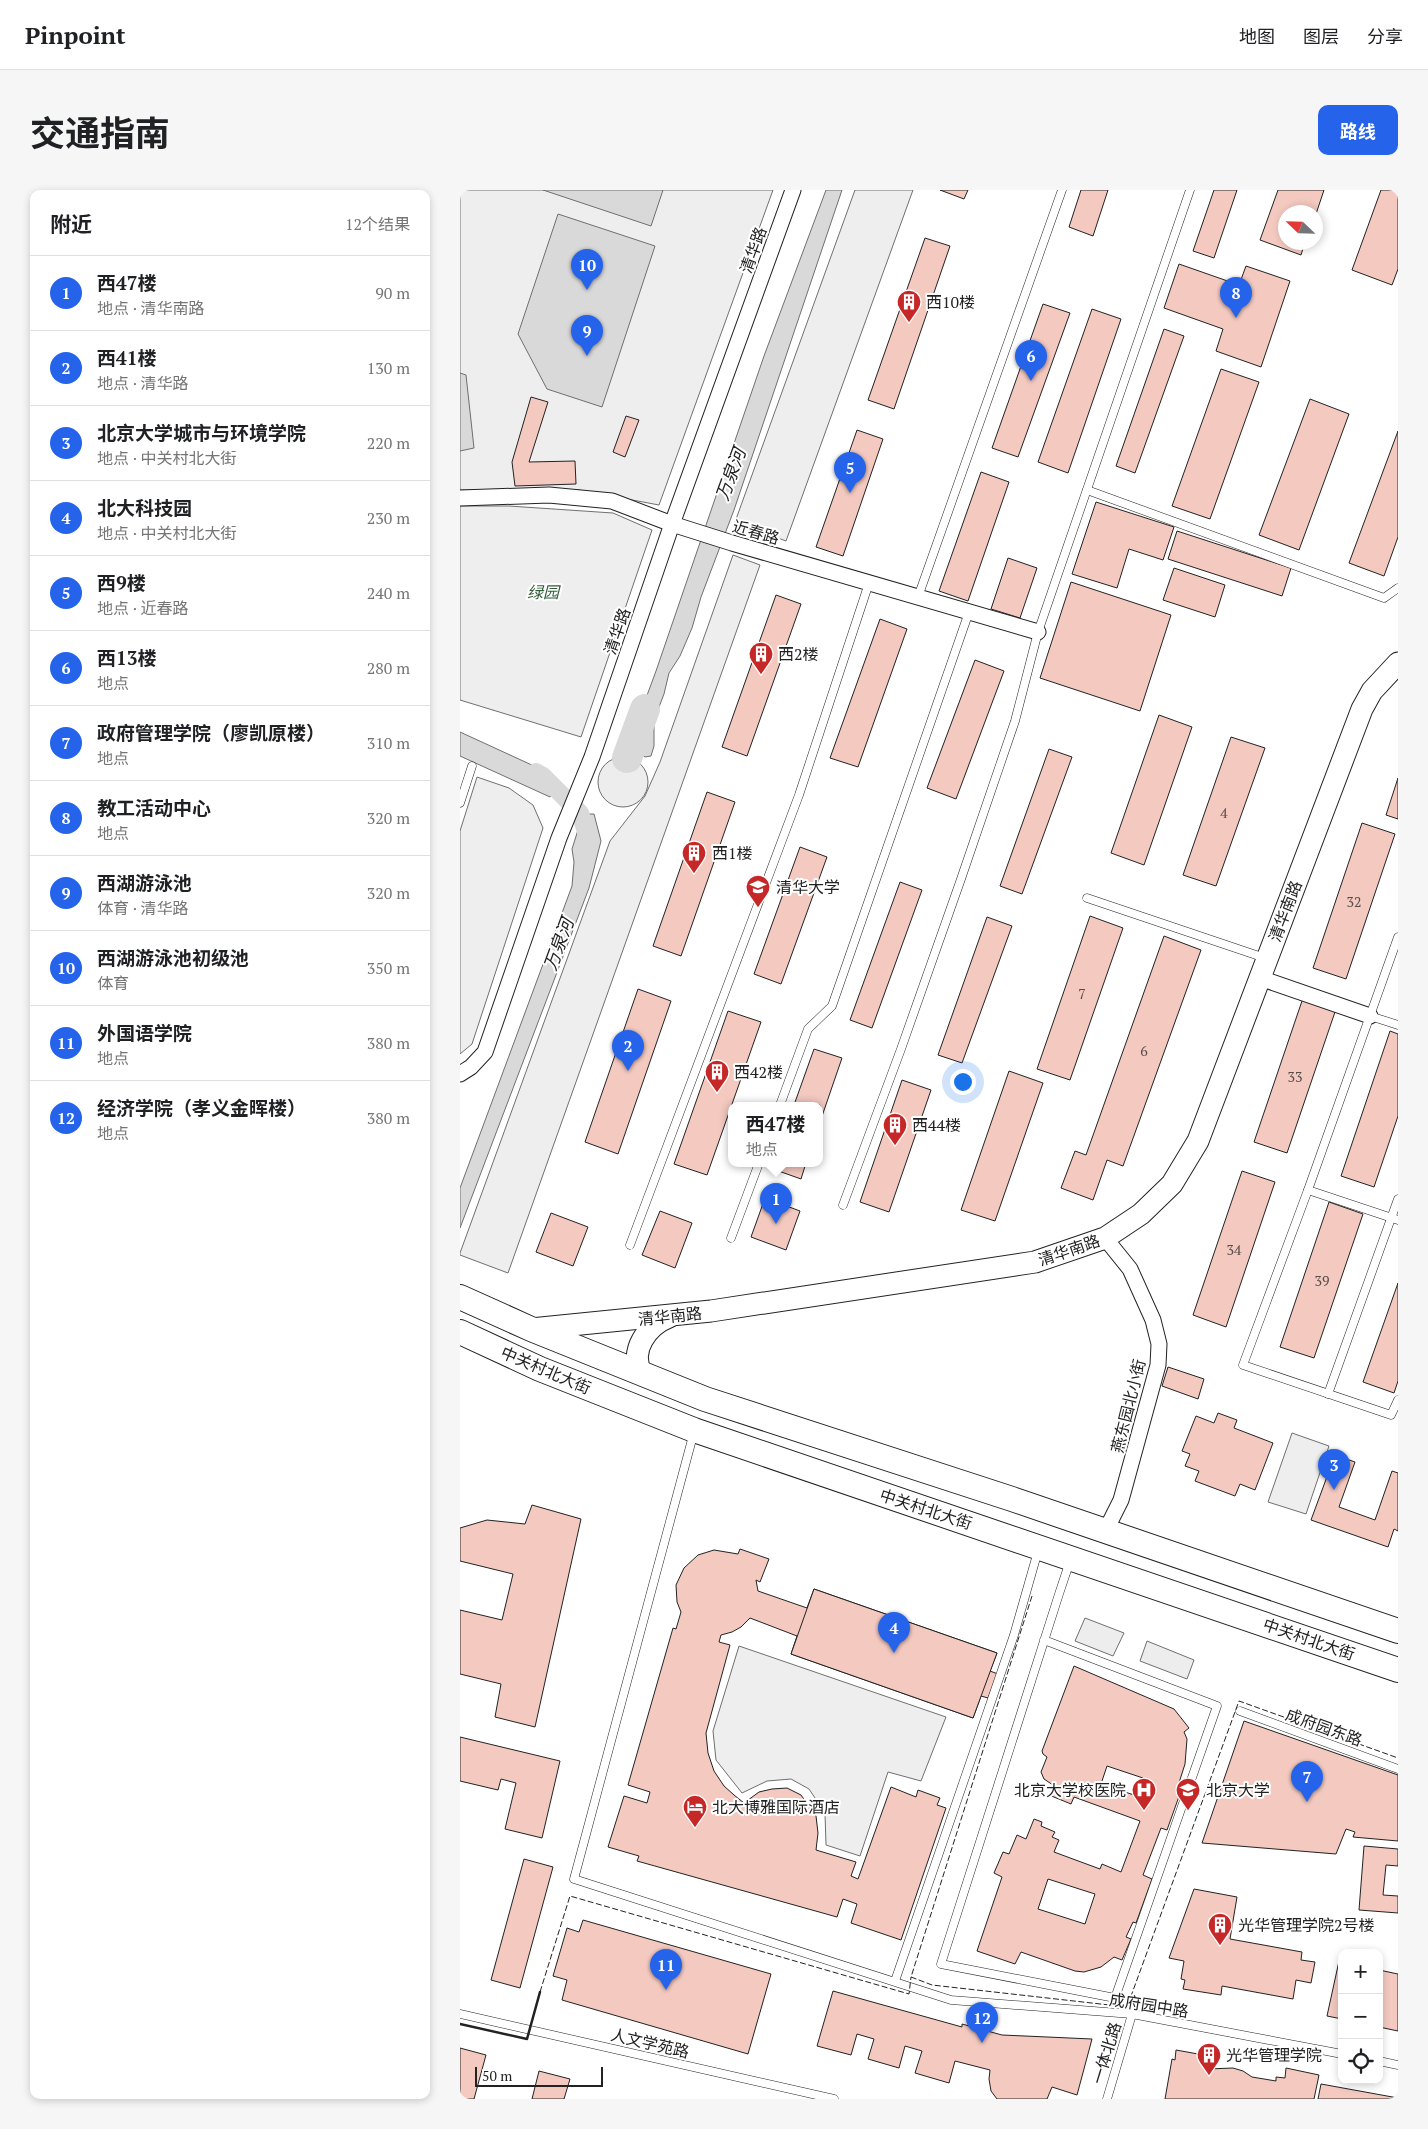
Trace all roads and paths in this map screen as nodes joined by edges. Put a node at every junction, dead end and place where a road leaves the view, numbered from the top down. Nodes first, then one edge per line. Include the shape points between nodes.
1 (793, 190) edge
2 (1062, 190) edge
3 (1190, 190) edge
4 (1087, 490) junction
5 (460, 498) edge
6 (672, 524) junction
7 (869, 583) junction
8 (1398, 588) edge
9 (918, 597) junction
10 (969, 612) junction
11 (1038, 632) junction
12 (1398, 663) edge
13 (472, 766) dead end
14 (460, 803) edge
15 (1087, 898) dead end
16 (1398, 937) edge
17 (1264, 969) junction
18 (1370, 1016) junction
19 (1398, 1025) edge
20 (460, 1074) edge
21 (781, 1102) edge
22 (758, 1167) edge
23 (1308, 1190) junction
24 (1398, 1199) edge
25 (843, 1205) dead end
26 (1395, 1219) edge
27 (731, 1238) dead end
28 (1105, 1238) junction
29 (630, 1245) dead end
30 (460, 1297) edge
31 (676, 1315) junction
32 (531, 1329) junction
33 (460, 1332) edge
34 (642, 1374) junction
35 (1328, 1394) junction
36 (1398, 1400) edge
37 (694, 1430) junction
38 (1105, 1532) junction
39 (1040, 1547) junction
40 (1071, 1558) junction
41 (1398, 1631) edge
42 (1044, 1640) junction
43 (1398, 1670) edge
44 (1240, 1711) dead end
45 (1398, 1769) edge
46 (895, 1981) junction
47 (1133, 2013) junction
48 (460, 2014) edge
49 (1338, 2053) edge
50 (1383, 2062) edge
51 (1398, 2065) edge
52 (834, 2099) edge
53 (1106, 2099) edge

1 - 6 street, 清华路
2 - 9 lane
3 - 4 lane
4 - 8 lane via 1384,598
4 - 11 lane
5 - 6 street, 近春路 via 549,494 612,501
6 - 7 street, 近春路
6 - 20 street, 清华路 via 485,1052 472,1067
7 - 9 street, 近春路
7 - 29 lane via 799,794
9 - 10 street, 近春路
10 - 11 street, 近春路
10 - 21 lane via 832,1006 808,1029
11 - 25 lane via 1015,720 993,786
12 - 17 street, 清华南路 via 1372,691 1362,709
13 - 14 lane
15 - 17 lane
16 - 18 lane
17 - 18 street
17 - 28 street, 清华南路 via 1198,1141 1172,1184 1141,1214
18 - 19 lane
18 - 23 lane
22 - 27 lane
23 - 26 lane
23 - 35 lane via 1244,1365
24 - 26 lane
26 - 35 lane
28 - 31 street, 清华南路 via 1035,1262
28 - 38 street, 燕东园北小街 via 1130,1269 1153,1320 1159,1344 1158,1365 1121,1500
30 - 32 main road, 中关村北大街
31 - 32 street, 清华南路
31 - 34 street via 660,1321 638,1346
32 - 34 main road, 中关村北大街
33 - 37 main road, 中关村北大街 via 540,1369
34 - 38 main road, 中关村北大街 via 705,1399
35 - 36 lane via 1391,1416
37 - 39 main road, 中关村北大街
37 - 46 lane, 成府园中路 via 574,1879
38 - 41 main road, 中关村北大街
39 - 40 main road, 中关村北大街
39 - 46 lane via 1014,1635
40 - 42 lane
40 - 43 main road, 中关村北大街
42 - 42 lane via 1217,1706 1115,1998 941,1964
44 - 45 lane, 成府园东路
46 - 47 lane, 成府园中路 via 951,2000
47 - 49 lane, 成府园中路
47 - 53 lane, 一体北路
48 - 52 lane, 人文学苑路
50 - 51 lane

